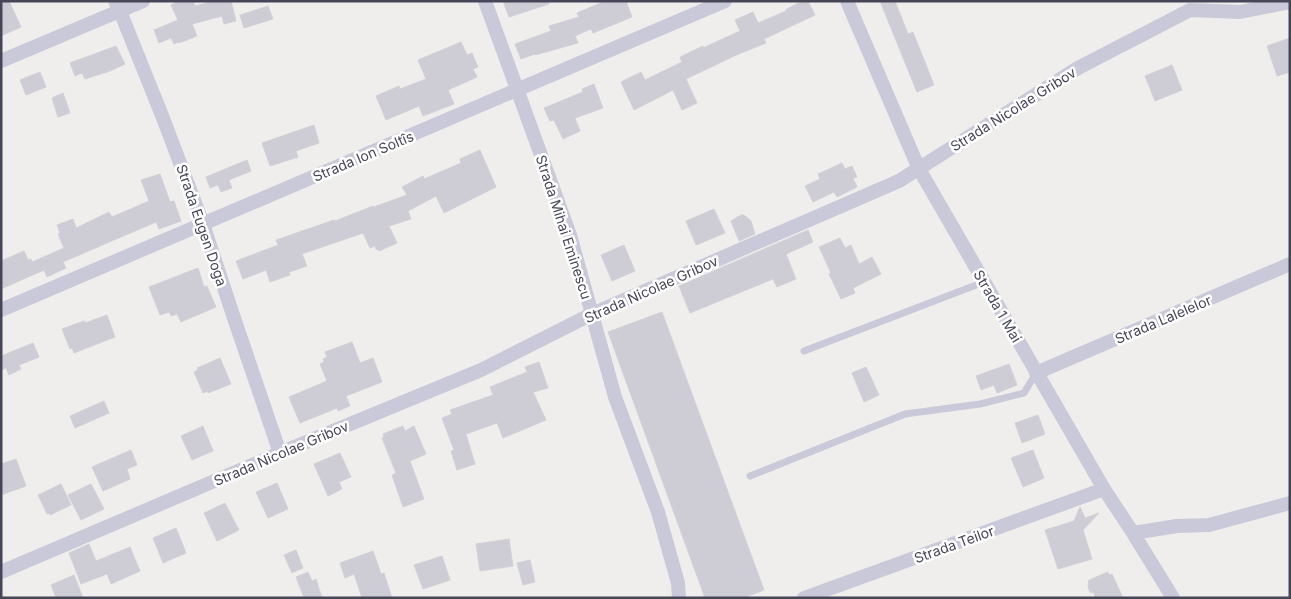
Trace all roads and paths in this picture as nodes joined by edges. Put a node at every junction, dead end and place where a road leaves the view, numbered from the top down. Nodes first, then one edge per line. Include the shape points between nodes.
1 (143, 1) edge
2 (484, 1) edge
3 (725, 1) edge
4 (847, 1) edge
5 (1290, 2) edge
6 (118, 6) edge
7 (1195, 6) edge
8 (1, 61) edge
9 (517, 91) junction
10 (919, 168) junction
11 (203, 224) junction
12 (1290, 264) edge
13 (984, 282) junction
14 (1, 310) edge
15 (592, 314) junction
16 (804, 351) dead end
17 (1036, 373) junction
18 (280, 452) junction
19 (750, 476) dead end
20 (1104, 489) junction
21 (1290, 502) edge
22 (1134, 533) junction
23 (1, 572) edge
24 (679, 598) edge
25 (804, 598) edge
26 (1173, 598) edge

1 - 6 street
2 - 9 street, Strada Mihai Eminescu
3 - 9 street, Strada Ion Soltîs
4 - 10 street, Strada 1 Mai
5 - 7 street, Strada Nicolae Gribov via 1240,12
6 - 8 street
6 - 11 street, Strada Eugen Doga
7 - 10 street, Strada Nicolae Gribov via 1078,68
9 - 11 street, Strada Ion Soltîs
9 - 15 street, Strada Mihai Eminescu via 570,235
10 - 13 street, Strada 1 Mai
10 - 15 street, Strada Nicolae Gribov via 898,181
11 - 14 street, Strada Ion Soltîs
11 - 18 street, Strada Eugen Doga
12 - 17 street, Strada Lalelelor
13 - 16 lane
13 - 17 street, Strada 1 Mai
15 - 18 street, Strada Nicolae Gribov via 481,370
15 - 24 street, Strada Mihai Eminescu via 615,397 658,512
17 - 19 lane via 1024,393 980,404 905,414
17 - 20 street, Strada 1 Mai
18 - 23 street, Strada Nicolae Gribov
20 - 22 street, Strada 1 Mai
20 - 25 street, Strada Teilor
21 - 22 street via 1208,525
22 - 26 street, Strada 1 Mai

